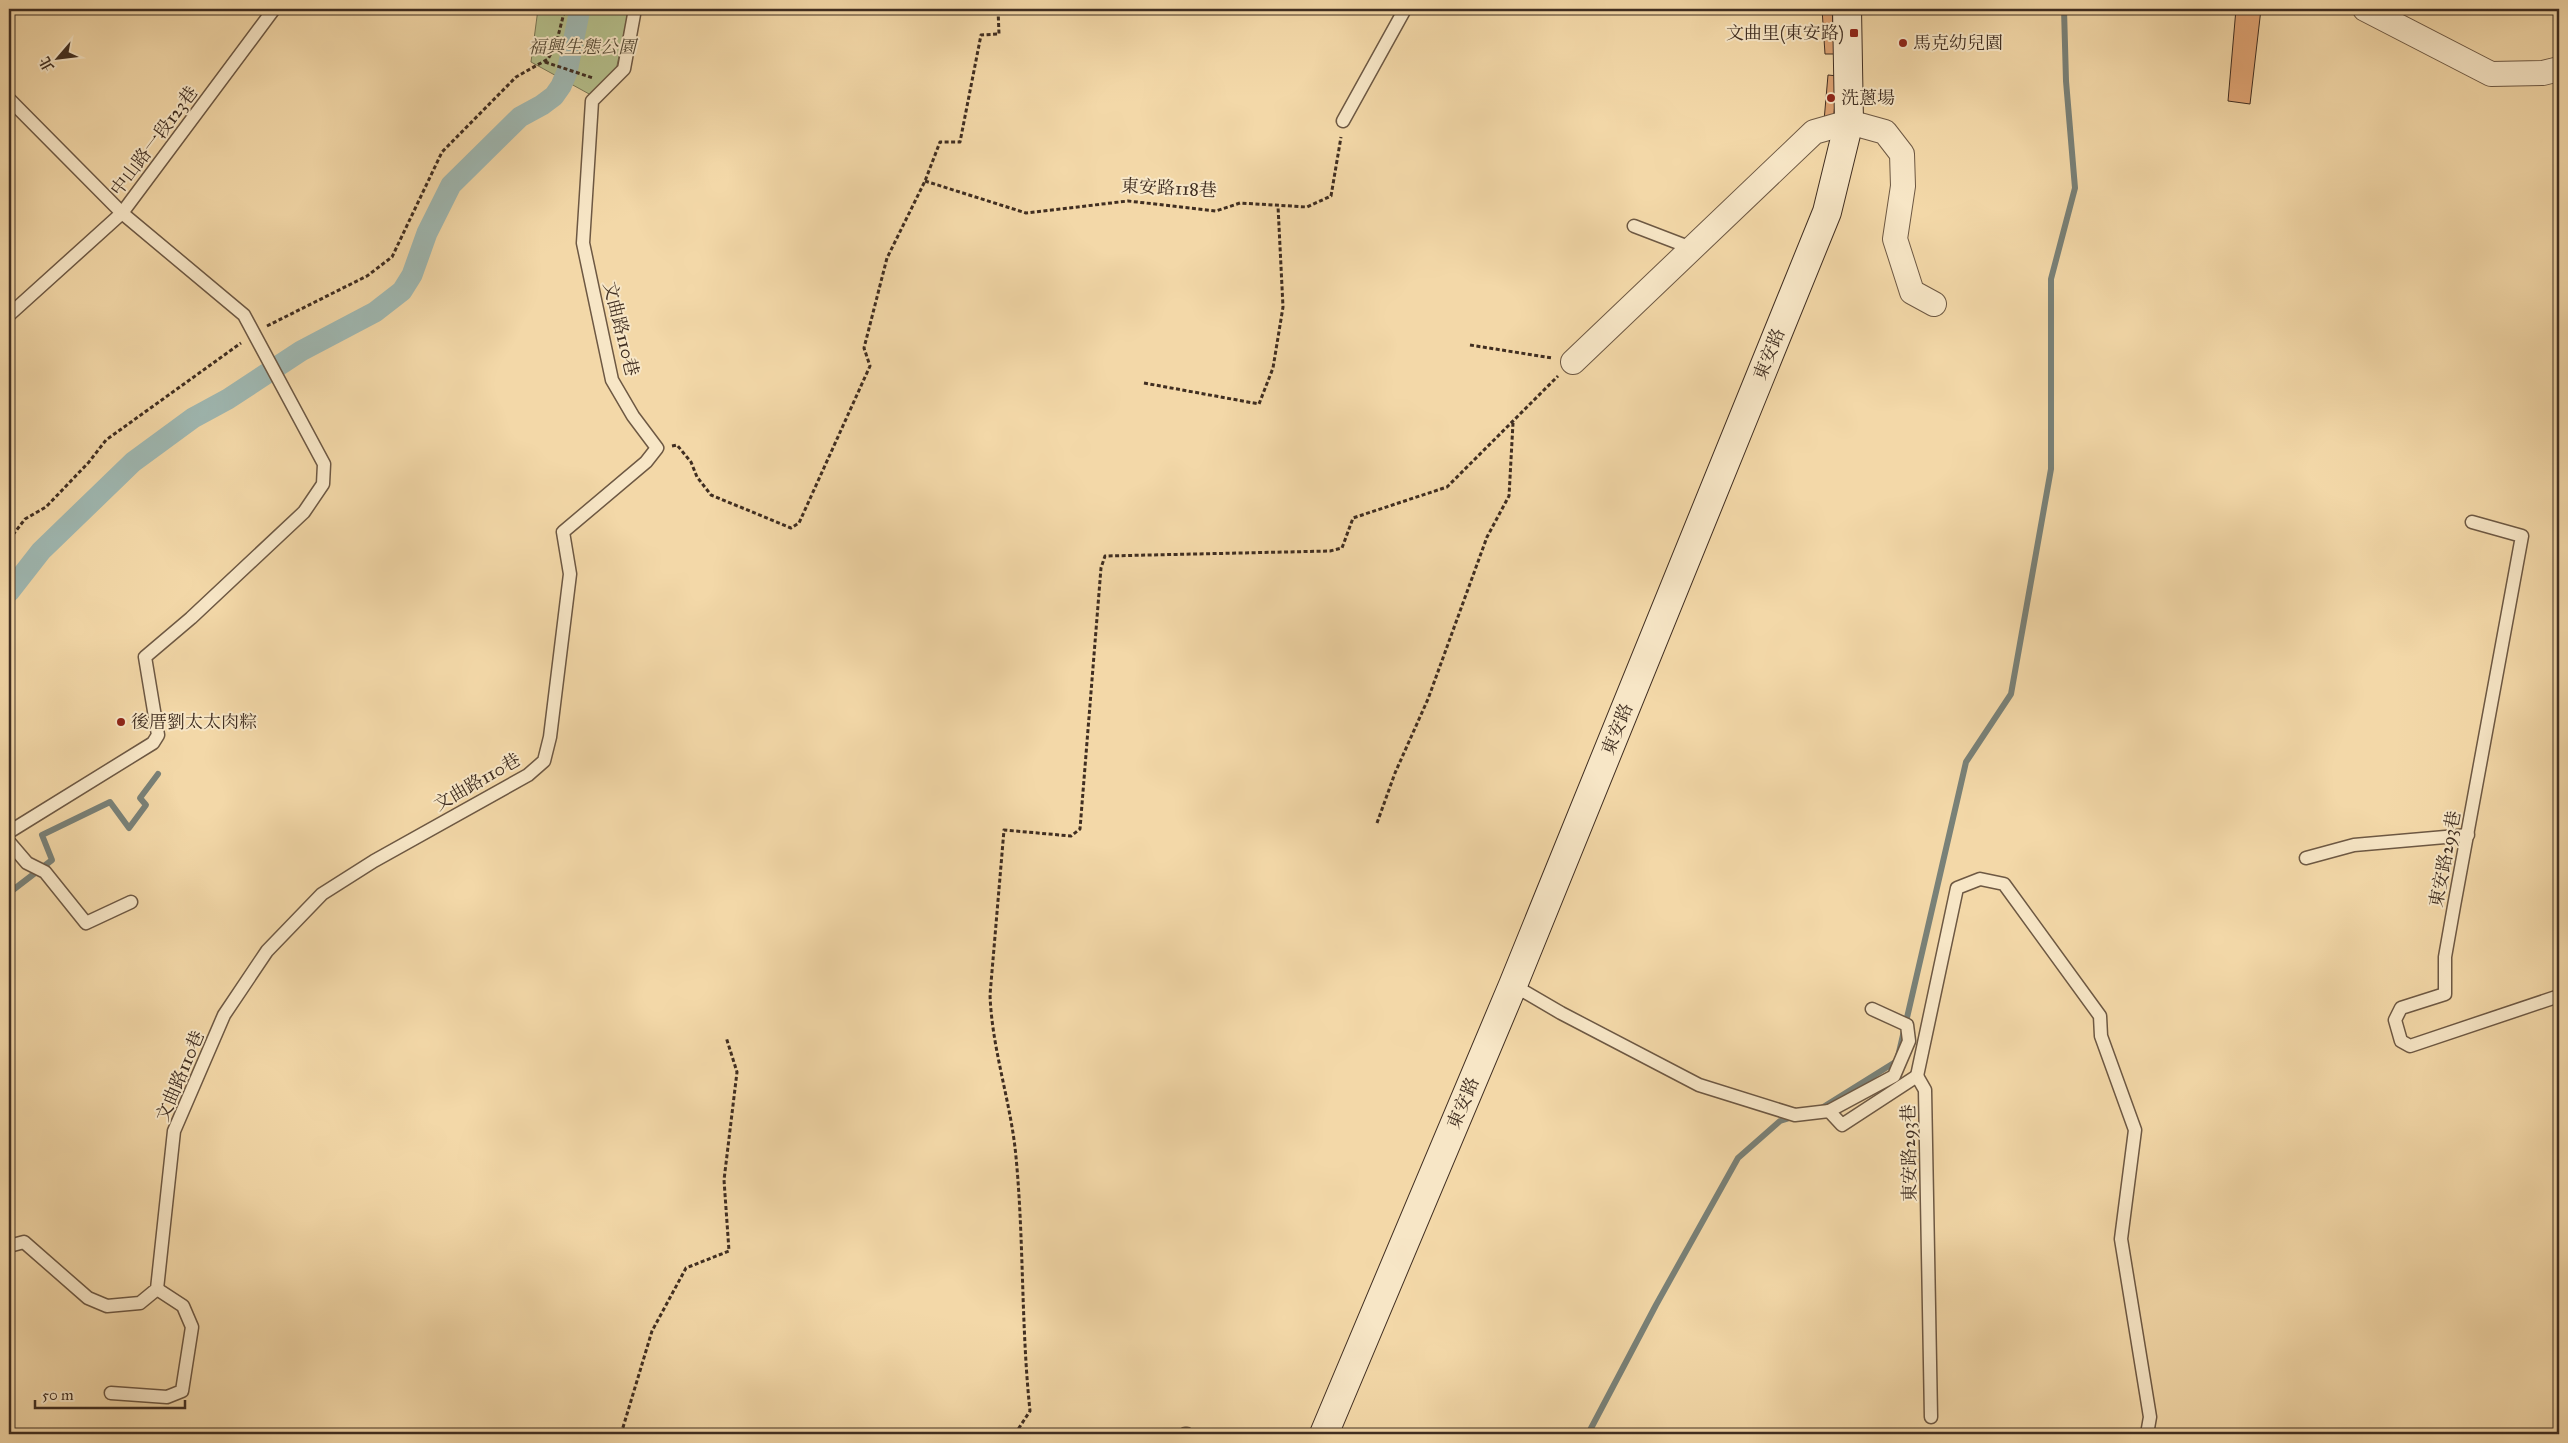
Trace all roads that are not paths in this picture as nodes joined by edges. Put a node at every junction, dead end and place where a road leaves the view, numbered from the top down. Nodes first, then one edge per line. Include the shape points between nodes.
1 (274, 9) edge
2 (635, 9) edge
3 (1405, 9) edge
4 (1847, 9) edge
5 (2365, 9) edge
6 (2559, 70) edge
7 (9, 99) edge
8 (1344, 121) road end
9 (1849, 122) junction
10 (122, 213) junction
11 (1634, 226) dead end
12 (1694, 249) junction
13 (1934, 304) dead end
14 (9, 315) edge
15 (1573, 362) road end
16 (2472, 522) dead end
17 (9, 832) edge
18 (2468, 834) junction
19 (9, 842) edge
20 (2306, 858) dead end
21 (131, 902) dead end
22 (1512, 985) junction
23 (2559, 996) edge
24 (1872, 1009) dead end
25 (1917, 1076) junction
26 (1830, 1111) junction
27 (9, 1246) edge
28 (157, 1289) junction
29 (111, 1393) dead end
30 (1931, 1417) dead end
31 (1324, 1434) edge
32 (2147, 1434) edge

1 - 10 lane, 中山路一段123巷
2 - 28 lane, 文曲路110巷 via 624,70 592,101 583,243 612,380 657,448 646,462 563,532 570,574 550,737 544,761 528,774 322,894 267,951 224,1015 174,1130
3 - 8 lane
4 - 9 street, 東安路
5 - 6 street via 2491,74
7 - 10 lane, 中山路一段123巷
9 - 12 street via 1814,132
9 - 13 street via 1885,132 1902,154 1903,186 1894,239 1912,292
9 - 22 street, 東安路 via 1827,212
10 - 14 lane
10 - 17 lane via 244,315 324,464 323,484 304,512 145,657 158,735 154,742
11 - 12 lane
12 - 15 street
16 - 18 lane, 東安路293巷 via 2522,536
18 - 20 lane via 2354,845
18 - 23 lane, 東安路293巷 via 2446,957 2445,994 2401,1008 2395,1020 2401,1041 2410,1046
19 - 21 lane via 27,863 45,872 86,923
22 - 26 lane via 1699,1085 1795,1115
22 - 31 street, 東安路
24 - 26 lane via 1907,1025 1909,1041 1894,1076
25 - 26 lane, 東安路293巷 via 1842,1125
25 - 30 lane, 東安路293巷 via 1925,1090
25 - 32 lane via 1957,888 1980,879 2004,884 2100,1016 2101,1036 2135,1130 2121,1239 2150,1417
27 - 28 lane via 24,1242 88,1298 107,1306 140,1303
28 - 29 lane via 183,1306 192,1327 182,1391 167,1397

